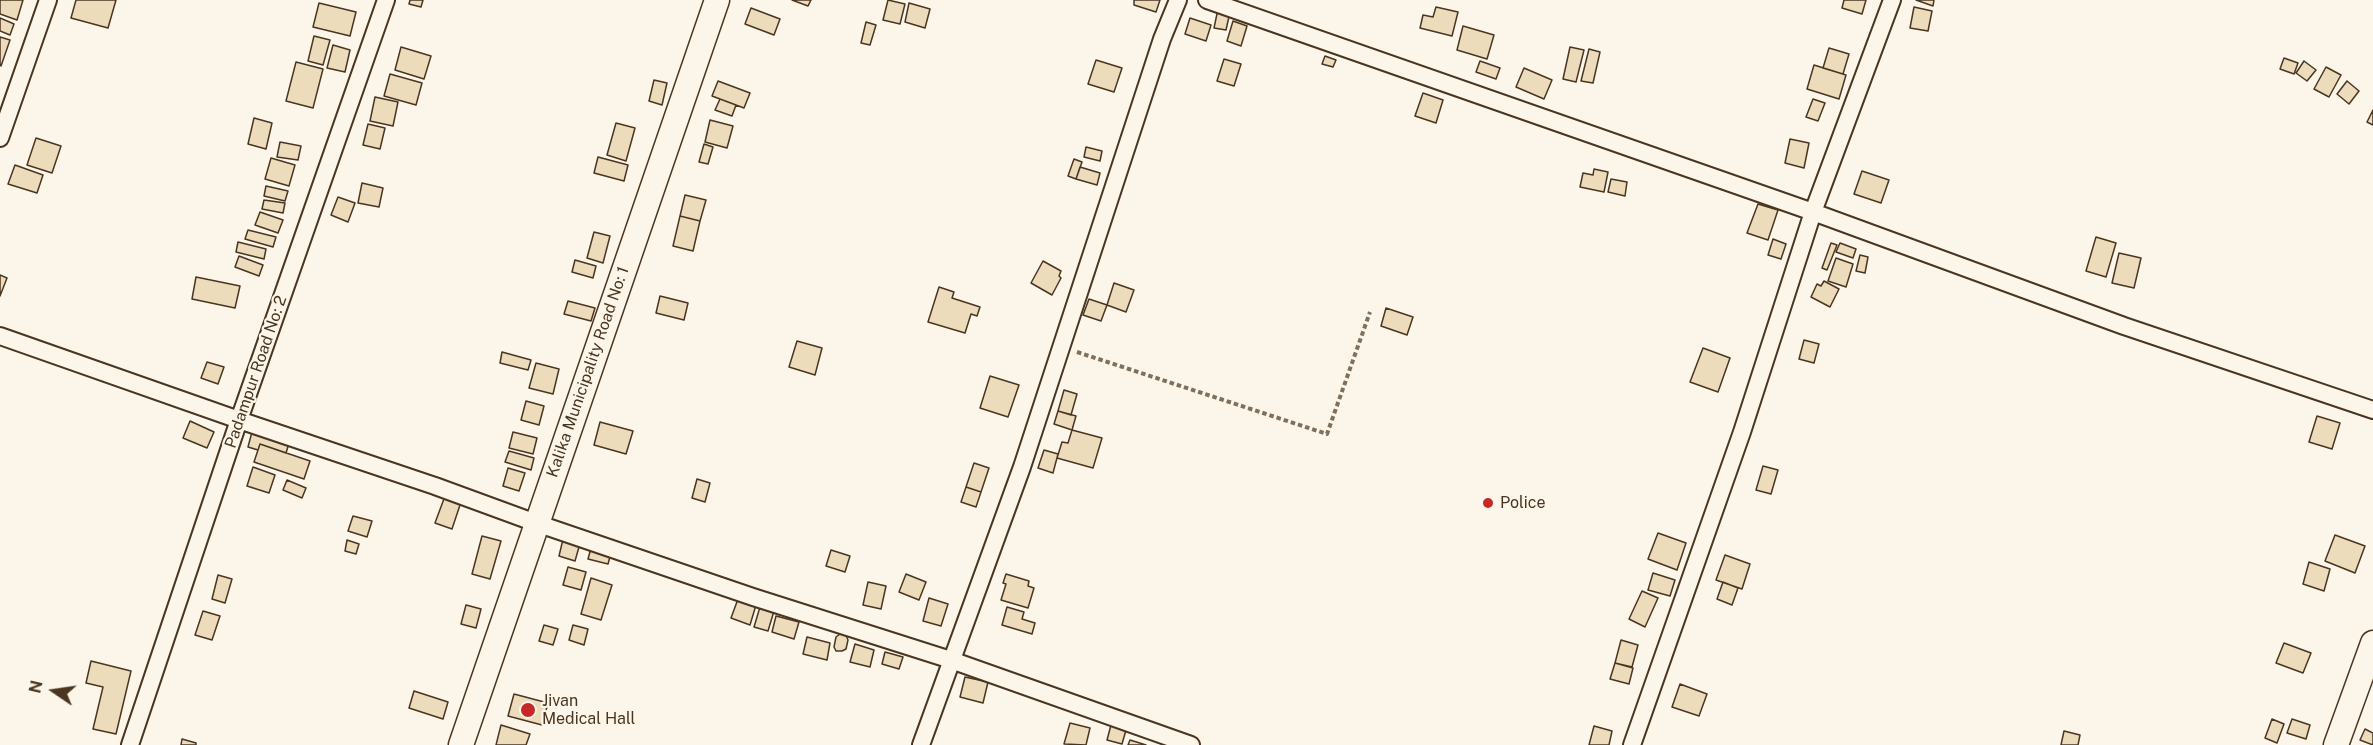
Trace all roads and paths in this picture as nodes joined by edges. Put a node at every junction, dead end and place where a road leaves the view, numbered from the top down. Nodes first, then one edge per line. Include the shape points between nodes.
1 (48, 0) edge
2 (386, 0) edge
3 (717, 0) edge
4 (1178, 0) edge
5 (1207, 0) edge
6 (1892, 0) edge
7 (0, 138) edge
8 (1812, 212) junction
9 (1370, 312) dead end
10 (0, 336) edge
11 (1062, 346) junction
12 (2373, 410) edge
13 (239, 420) junction
14 (536, 523) junction
15 (2373, 643) edge
16 (951, 660) junction
17 (130, 745) edge
18 (461, 745) edge
19 (921, 745) edge
20 (1191, 745) edge
21 (1632, 745) edge
22 (2336, 745) edge

1 - 7 street
2 - 13 street, Padampur Road No: 2
3 - 14 street, Kalika Municipality Road No: 1
4 - 11 street
5 - 8 street
6 - 8 street
8 - 12 street via 2124,326
8 - 21 street via 1742,432
9 - 11 path via 1327,434
10 - 13 street
11 - 16 street
13 - 14 street
13 - 17 street, Padampur Road No: 2
14 - 16 street
14 - 18 street, Kalika Municipality Road No: 1
15 - 22 street
16 - 19 street
16 - 20 street

